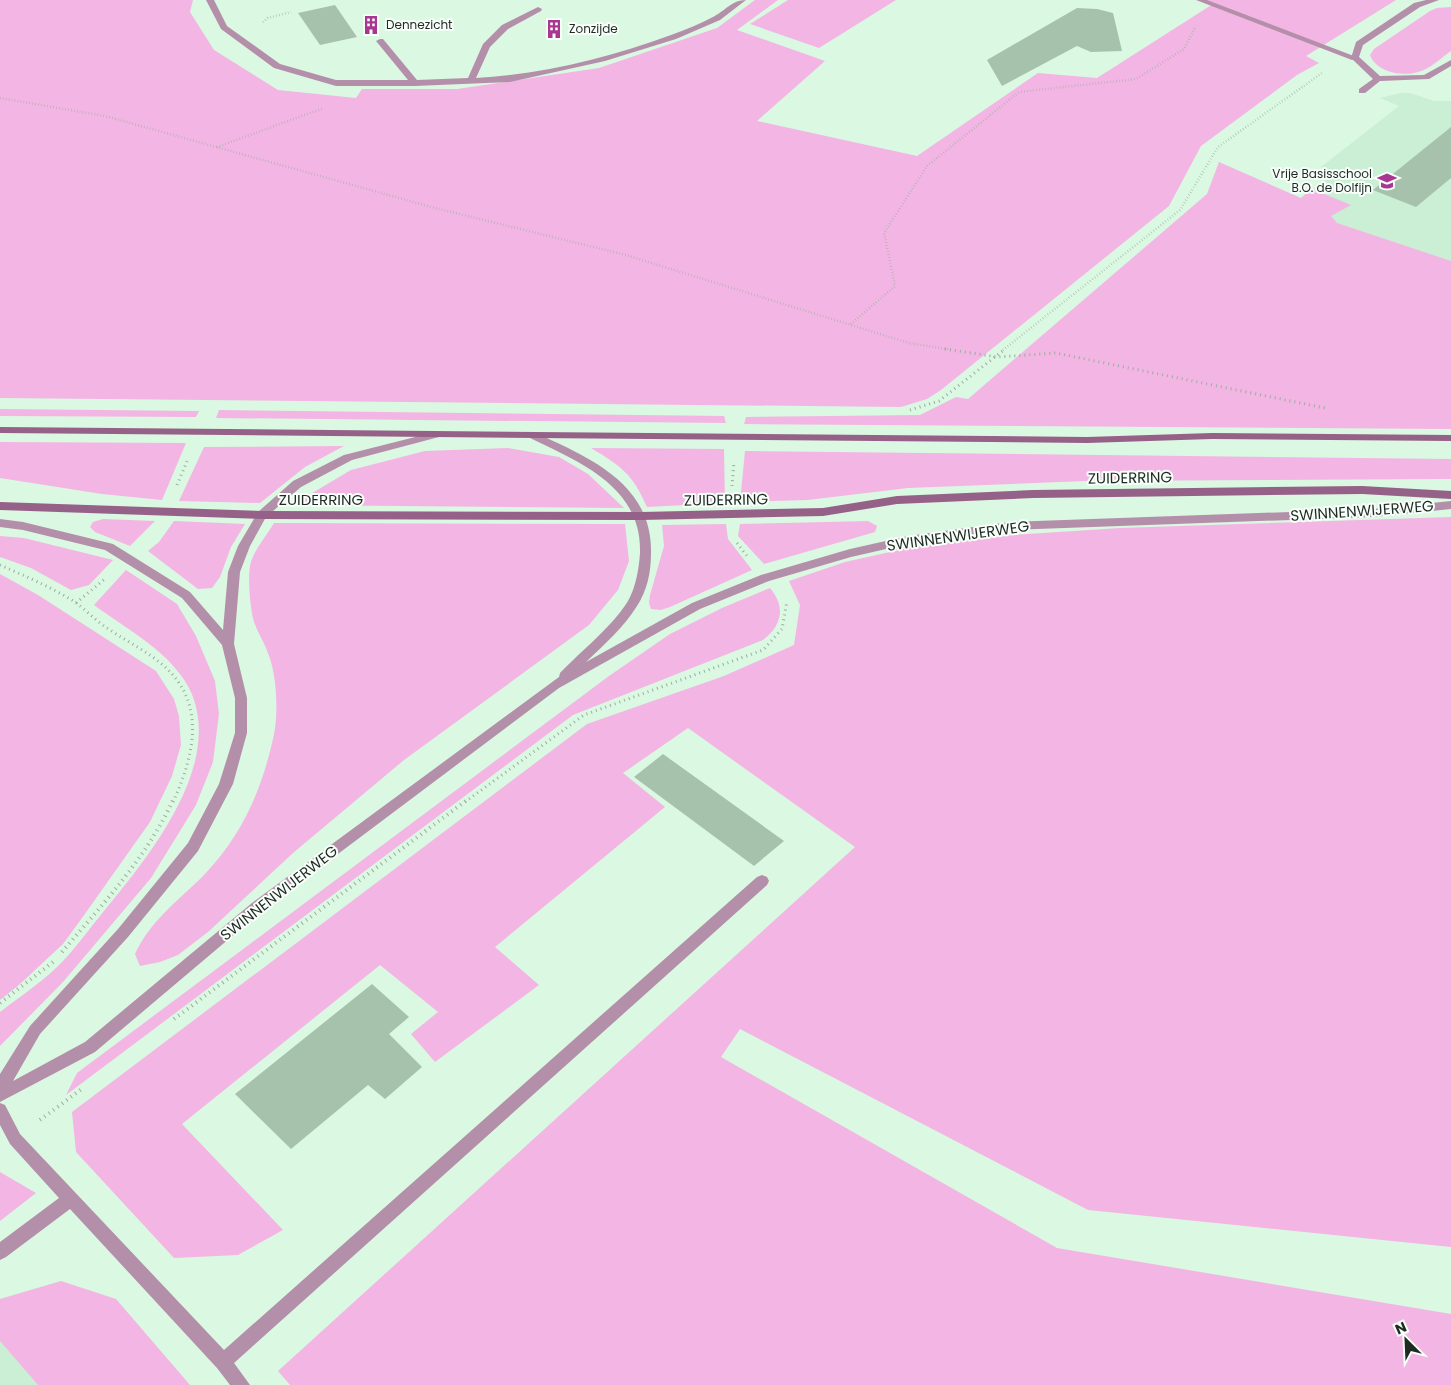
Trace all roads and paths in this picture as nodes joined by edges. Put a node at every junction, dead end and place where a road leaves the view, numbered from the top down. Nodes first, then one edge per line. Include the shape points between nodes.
1 (210, 0) edge
2 (742, 0) edge
3 (1200, 0) edge
4 (1436, 0) edge
5 (538, 9) dead end
6 (1234, 13) junction
7 (380, 41) dead end
8 (1355, 58) junction
9 (1451, 62) edge
10 (1327, 69) dead end
11 (1378, 79) junction
12 (471, 80) junction
13 (361, 83) junction
14 (415, 83) junction
15 (1362, 91) dead end
16 (0, 98) edge
17 (216, 147) junction
18 (850, 324) junction
19 (997, 357) junction
20 (1326, 408) dead end
21 (0, 430) edge
22 (435, 435) junction
23 (532, 435) junction
24 (736, 436) junction
25 (1451, 438) edge
26 (1451, 495) edge
27 (1451, 505) edge
28 (0, 506) edge
29 (262, 515) junction
30 (641, 516) junction
31 (730, 516) junction
32 (0, 523) edge
33 (0, 565) edge
34 (765, 578) junction
35 (228, 644) junction
36 (555, 685) junction
37 (762, 881) dead end
38 (0, 1003) edge
39 (173, 1020) dead end
40 (86, 1085) dead end
41 (0, 1088) edge
42 (0, 1095) edge
43 (0, 1110) edge
44 (15, 1139) junction
45 (70, 1199) junction
46 (0, 1252) edge
47 (223, 1362) junction
48 (240, 1385) edge

1 - 13 street via 224,27 277,66 336,83
2 - 12 street via 718,18 673,37 602,60 510,79
3 - 6 street
4 - 8 street via 1417,5 1359,44
5 - 12 street via 506,27 486,46
6 - 8 street
6 - 18 path via 1197,26 1184,49 1136,79 1019,92 927,166 884,233 895,286
7 - 14 street
8 - 11 street
9 - 11 street via 1426,77
10 - 19 path via 1218,146 1180,210
11 - 15 street
12 - 14 street
13 - 14 street
13 - 17 path via 343,101
16 - 17 path via 105,116
17 - 18 path via 435,208 626,255
18 - 19 path via 909,342
19 - 20 path via 1056,353
21 - 22 main road
22 - 23 main road
22 - 29 street via 348,457 297,484
23 - 24 main road
23 - 30 street, SWINNENWIJERWEG via 602,470 623,488
24 - 25 main road via 1087,440 1212,436
24 - 31 path
26 - 31 main road, ZUIDERRING via 1362,490 1033,494 897,500 824,512
27 - 34 street, SWINNENWIJERWEG via 1373,513 1008,526 859,550
28 - 29 main road, ZUIDERRING
29 - 30 main road, ZUIDERRING
29 - 35 street via 234,572
30 - 31 main road, ZUIDERRING
30 - 36 street, SWINNENWIJERWEG via 647,548 642,579 631,607
31 - 34 path via 732,536
32 - 35 street via 109,547 186,595
33 - 38 path via 76,603 166,666 189,698 194,727 188,766 171,805 152,836 112,892 52,963
34 - 36 street, SWINNENWIJERWEG via 696,606
34 - 39 path via 787,600 787,620 781,634 763,650 584,716
35 - 41 street via 240,698 241,733 226,784 198,840 123,933 34,1030
36 - 42 street, SWINNENWIJERWEG via 257,907 90,1046
37 - 47 street
40 - 44 path
43 - 44 street
44 - 45 street
45 - 46 street
45 - 47 street
47 - 48 street

